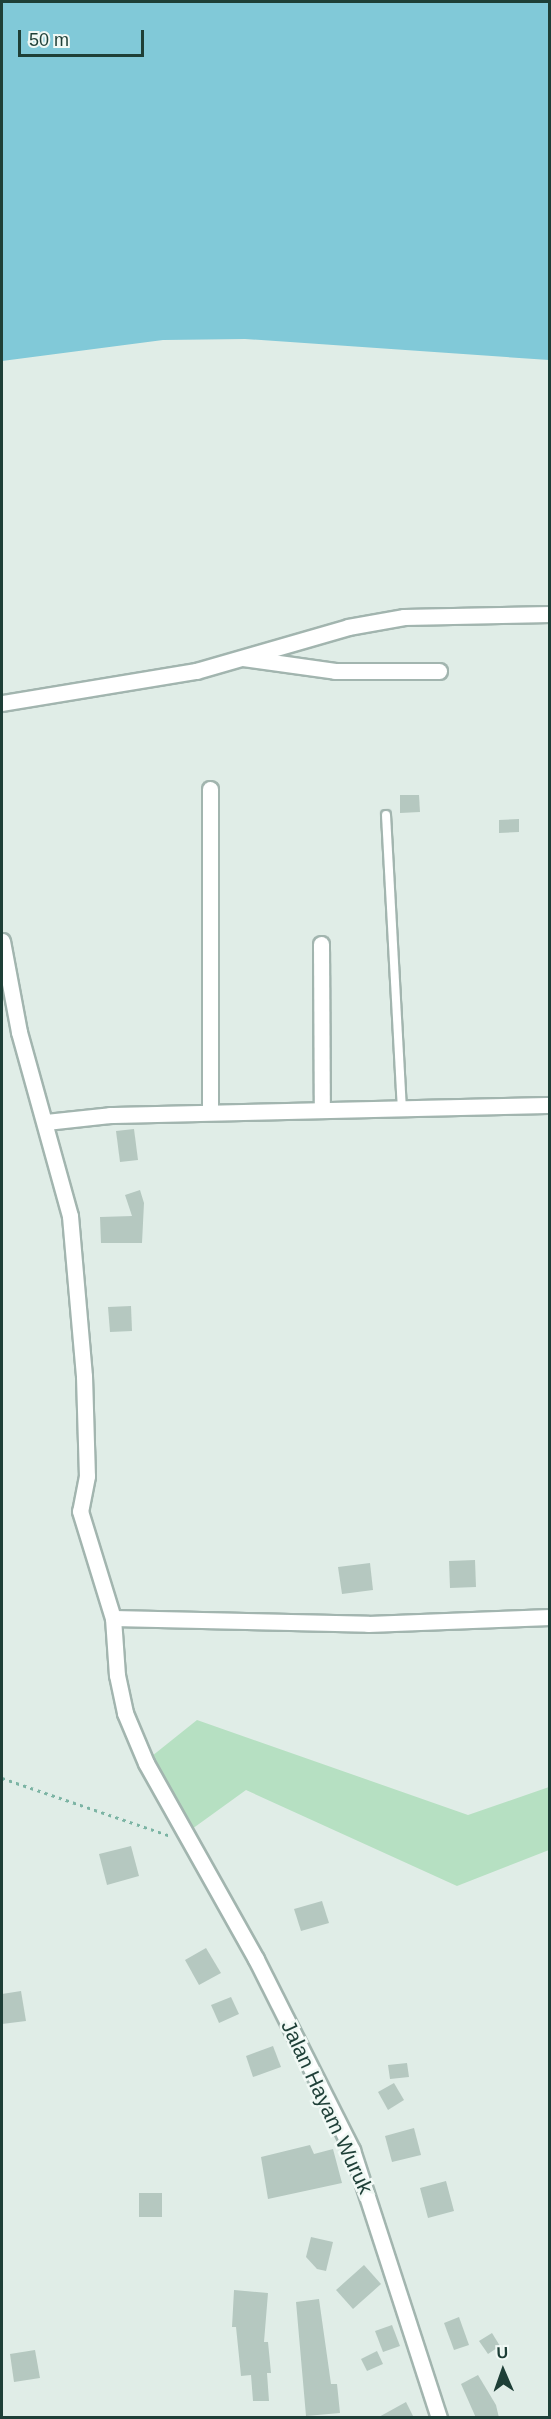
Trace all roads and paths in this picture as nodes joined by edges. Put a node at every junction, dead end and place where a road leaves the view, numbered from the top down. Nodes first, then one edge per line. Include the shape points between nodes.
1 (549, 614) edge
2 (240, 658) junction
3 (439, 671) dead end
4 (2, 703) edge
5 (210, 789) dead end
6 (386, 815) dead end
7 (2, 941) edge
8 (321, 944) dead end
9 (549, 1105) edge
10 (402, 1106) junction
11 (322, 1109) junction
12 (210, 1112) junction
13 (46, 1122) junction
14 (549, 1617) edge
15 (113, 1618) junction
16 (2, 1778) edge
17 (191, 1838) junction
18 (439, 2418) edge

1 - 2 street via 404,616
2 - 3 street via 335,671
2 - 4 street via 161,678
5 - 12 street
6 - 10 lane
7 - 13 street, Jalan Hayam Wuruk via 19,1032
8 - 11 street
9 - 10 street
10 - 11 street
11 - 12 street
12 - 13 street via 110,1114
13 - 15 street, Jalan Hayam Wuruk via 70,1216 84,1387 87,1476 80,1511
14 - 15 street via 368,1624
15 - 17 street, Jalan Hayam Wuruk via 120,1696 146,1763
16 - 17 path
17 - 18 street, Jalan Hayam Wuruk via 360,2167

